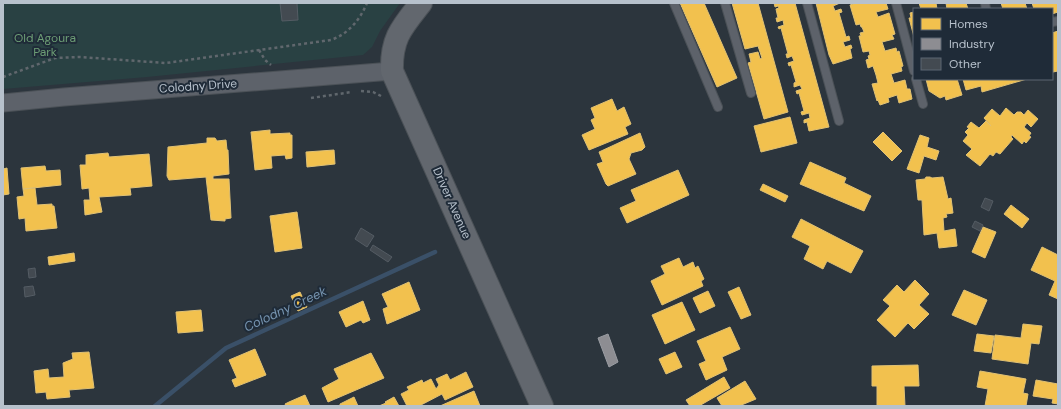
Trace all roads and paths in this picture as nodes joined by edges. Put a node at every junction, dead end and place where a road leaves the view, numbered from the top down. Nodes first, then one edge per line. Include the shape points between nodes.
1 (367, 3) edge
2 (422, 3) edge
3 (674, 3) edge
4 (725, 3) edge
5 (807, 3) edge
6 (896, 3) edge
7 (259, 50) junction
8 (277, 65) dead end
9 (913, 67) edge
10 (392, 71) junction
11 (3, 77) edge
12 (916, 80) edge
13 (751, 93) dead end
14 (311, 98) dead end
15 (385, 99) dead end
16 (3, 104) edge
17 (923, 104) dead end
18 (718, 107) dead end
19 (839, 121) dead end
20 (542, 406) edge

1 - 7 path via 364,11 343,36
2 - 10 street, Driver Avenue via 395,42
3 - 18 lane
4 - 13 lane
5 - 19 lane
6 - 9 lane
7 - 8 path via 272,66
7 - 11 path via 166,63 80,56 55,58
10 - 16 street, Colodny Drive
10 - 20 street, Driver Avenue
12 - 17 lane
14 - 15 path via 361,90 373,92

